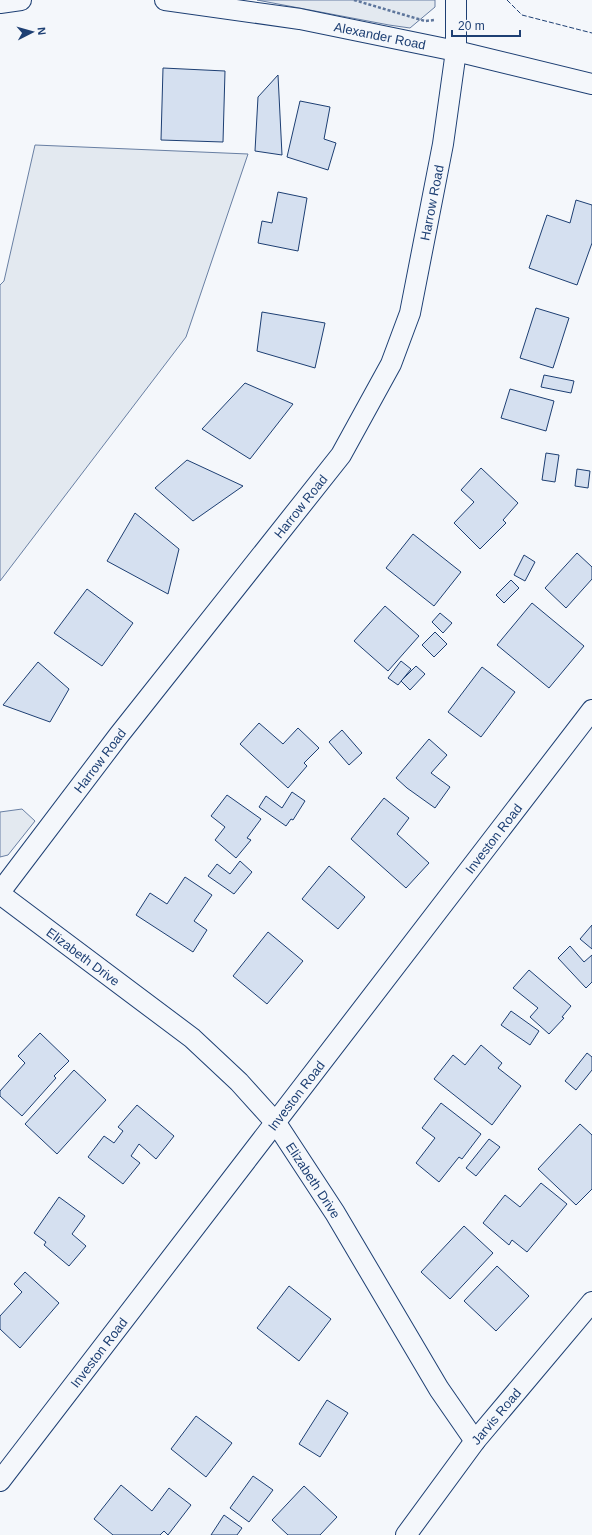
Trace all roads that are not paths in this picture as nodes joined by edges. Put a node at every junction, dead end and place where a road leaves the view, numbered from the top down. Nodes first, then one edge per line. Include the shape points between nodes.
1 (21, 0) edge
2 (165, 0) edge
3 (0, 3) edge
4 (456, 9) edge
5 (456, 51) junction
6 (592, 84) edge
7 (592, 710) edge
8 (0, 893) edge
9 (276, 1123) junction
10 (592, 1302) edge
11 (476, 1441) junction
12 (0, 1481) edge
13 (406, 1535) edge

1 - 3 street
2 - 5 street, Alexander Road via 300,19
4 - 5 street, Harrow Road
5 - 6 street, Alexander Road
5 - 8 street, Harrow Road via 444,144 410,313 391,364 369,406 341,455 119,735
7 - 9 street, Investon Road
8 - 9 street, Elizabeth Drive via 192,1038 239,1082
9 - 11 street, Elizabeth Drive via 335,1213 439,1388
9 - 12 street, Investon Road
10 - 11 street, Jarvis Road
11 - 13 street, Jarvis Road

